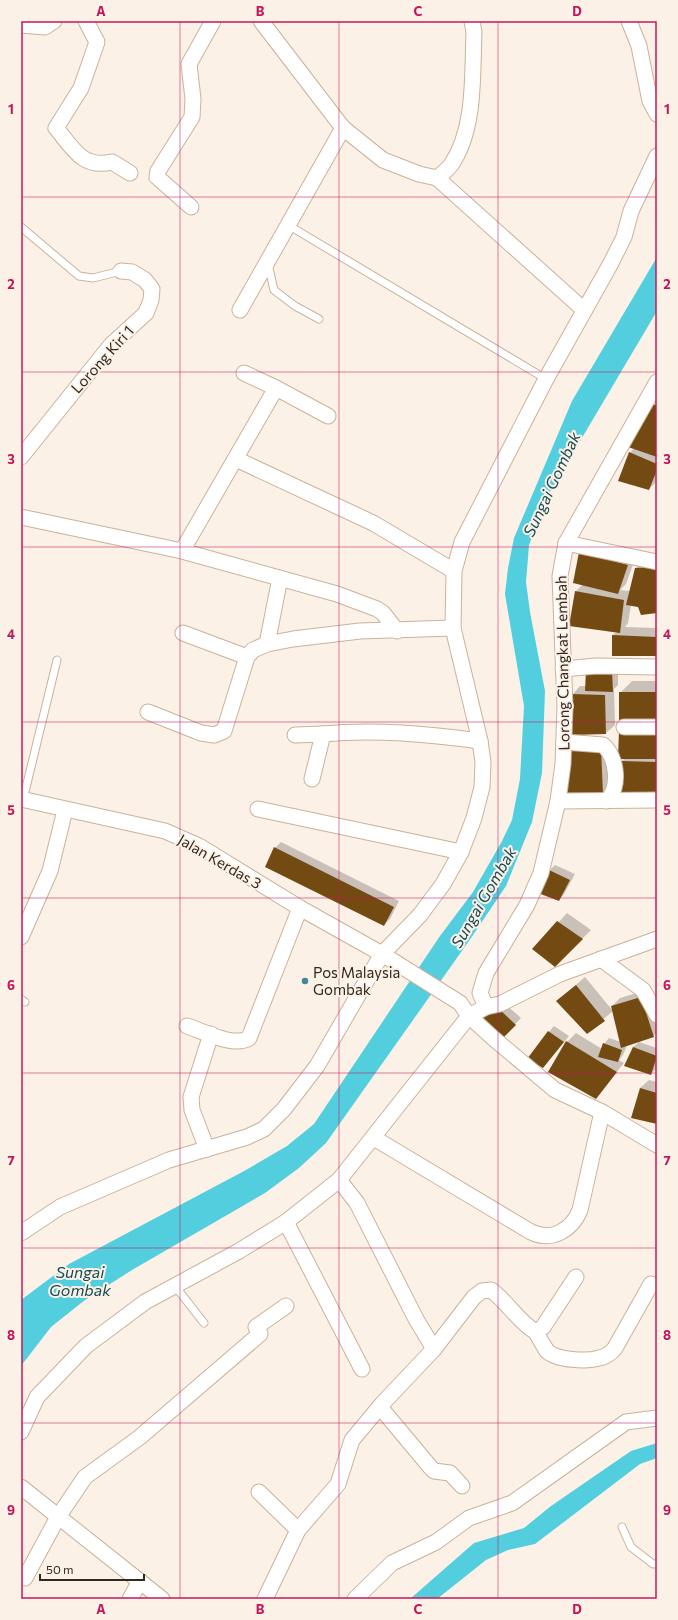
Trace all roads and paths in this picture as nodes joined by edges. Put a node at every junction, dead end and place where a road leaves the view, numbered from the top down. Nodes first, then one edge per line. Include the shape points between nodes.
1 (54, 21) edge
2 (86, 21) edge
3 (213, 21) edge
4 (261, 21) edge
5 (472, 21) edge
6 (629, 21) edge
7 (21, 25) edge
8 (657, 114) edge
9 (343, 128) junction
10 (657, 156) edge
11 (130, 173) dead end
12 (438, 178) junction
13 (191, 207) dead end
14 (288, 225) junction
15 (21, 227) edge
16 (267, 262) junction
17 (120, 271) joint
18 (240, 310) dead end
19 (584, 310) junction
20 (319, 319) dead end
21 (244, 373) dead end
22 (546, 379) junction
23 (657, 382) edge
24 (276, 388) junction
25 (653, 397) edge
26 (328, 416) dead end
27 (21, 457) edge
28 (236, 459) junction
29 (21, 517) edge
30 (566, 543) junction
31 (182, 551) junction
32 (657, 562) edge
33 (454, 571) junction
34 (280, 578) junction
35 (453, 628) junction
36 (398, 631) junction
37 (183, 633) dead end
38 (267, 644) junction
39 (246, 658) junction
40 (57, 660) dead end
41 (657, 667) edge
42 (563, 669) junction
43 (148, 712) dead end
44 (624, 727) dead end
45 (657, 727) edge
46 (323, 734) junction
47 (295, 735) dead end
48 (480, 741) junction
49 (564, 742) junction
50 (312, 779) dead end
51 (22, 800) edge
52 (657, 800) edge
53 (558, 801) junction
54 (606, 801) junction
55 (258, 809) dead end
56 (66, 810) junction
57 (461, 852) junction
58 (300, 908) junction
59 (21, 937) edge
60 (657, 939) edge
61 (382, 954) junction
62 (601, 959) junction
63 (486, 1007) junction
64 (657, 1015) edge
65 (469, 1016) junction
66 (187, 1026) dead end
67 (211, 1034) junction
68 (602, 1112) junction
69 (374, 1138) junction
70 (657, 1145) edge
71 (207, 1149) junction
72 (339, 1180) junction
73 (286, 1222) junction
74 (21, 1233) edge
75 (576, 1277) dead end
76 (651, 1284) dead end
77 (175, 1286) junction
78 (286, 1306) dead end
79 (204, 1323) dead end
80 (536, 1332) junction
81 (434, 1349) junction
82 (362, 1369) dead end
83 (380, 1407) junction
84 (657, 1418) edge
85 (21, 1432) edge
86 (462, 1486) dead end
87 (21, 1487) edge
88 (259, 1492) dead end
89 (58, 1517) junction
90 (622, 1527) dead end
91 (298, 1530) junction
92 (657, 1564) edge
93 (25, 1578) dead end
94 (140, 1581) junction
95 (130, 1599) edge
96 (162, 1599) edge
97 (265, 1599) edge
98 (355, 1599) edge

1 - 7 street via 45,27
2 - 11 street via 97,42 94,54 81,88 56,128 85,161 102,164 112,162
3 - 13 street via 189,64 193,99 192,117 158,171 157,178
4 - 9 street
5 - 12 street via 474,32 471,102 463,140 450,165
6 - 8 street via 639,46 650,101
9 - 12 street via 383,160 419,174
9 - 14 street
10 - 19 street via 631,211 624,237
12 - 19 street
14 - 16 street
14 - 22 lane
15 - 17 lane via 79,276 92,278
16 - 18 street
16 - 20 lane via 274,290 295,306
17 - 27 street, Lorong Kiri 1 via 132,272 145,280 152,290 152,300 146,313 111,345
19 - 22 street
21 - 24 street
22 - 33 street via 462,542
23 - 25 street, Lorong Changkat Lembah
24 - 26 street
24 - 28 street
25 - 30 street, Lorong Changkat Lembah
28 - 31 street
28 - 33 street via 373,523
29 - 31 street
30 - 32 street
30 - 42 street, Lorong Changkat Lembah via 560,576
31 - 34 street
33 - 35 street
34 - 36 street via 360,601 383,613
34 - 38 street
35 - 36 street
35 - 48 street
36 - 38 street via 329,634
37 - 39 street
38 - 39 street via 253,650
39 - 43 street via 224,731 214,735 201,733
40 - 51 lane
41 - 42 street via 596,666
42 - 49 street, Lorong Changkat Lembah
44 - 45 street
46 - 47 street
46 - 48 street via 408,733
46 - 50 street
48 - 57 street via 483,762 482,787
49 - 53 street, Lorong Changkat Lembah
49 - 54 street via 603,745 606,748 615,775 615,787 612,796
51 - 56 street, Jalan Kerdas 3
52 - 54 street
53 - 54 street
53 - 63 street, Lorong Changkat Lembah via 541,873 527,905 486,973 480,993
55 - 57 street
56 - 58 street, Jalan Kerdas 3 via 165,831 183,838
56 - 59 street via 50,871
57 - 61 street via 430,902
58 - 61 street, Jalan Kerdas 3
58 - 67 street via 249,1038 244,1042 233,1042
60 - 62 street
61 - 65 street, Jalan Kerdas 3 via 460,1003
61 - 71 street via 317,1066 284,1109 264,1129
62 - 63 street via 560,974 500,1004
62 - 64 street via 642,990
63 - 65 street
65 - 68 street via 555,1090
65 - 69 street
66 - 67 street
67 - 71 street via 191,1098 192,1110
68 - 69 street via 577,1218 565,1230 547,1236 531,1232
68 - 70 street
69 - 72 street
71 - 74 street via 169,1160 60,1207
72 - 73 street
72 - 81 street via 357,1203
73 - 77 street
73 - 82 street
75 - 80 street via 543,1327
76 - 80 street via 616,1348 598,1359 556,1357 548,1351
77 - 79 lane
77 - 85 street via 146,1302 86,1346 37,1397
78 - 89 street via 256,1327 260,1334 140,1438 85,1477
80 - 81 street via 529,1328 501,1297 491,1290 482,1291 474,1297
81 - 83 street
83 - 86 street via 434,1471 450,1473
83 - 91 street via 352,1440 338,1484
84 - 98 street via 626,1422 512,1503 469,1518 436,1542 392,1563
87 - 89 street
88 - 91 street
89 - 93 street
89 - 94 street
90 - 92 lane via 631,1547 653,1564
91 - 97 street
94 - 95 street
94 - 96 street

